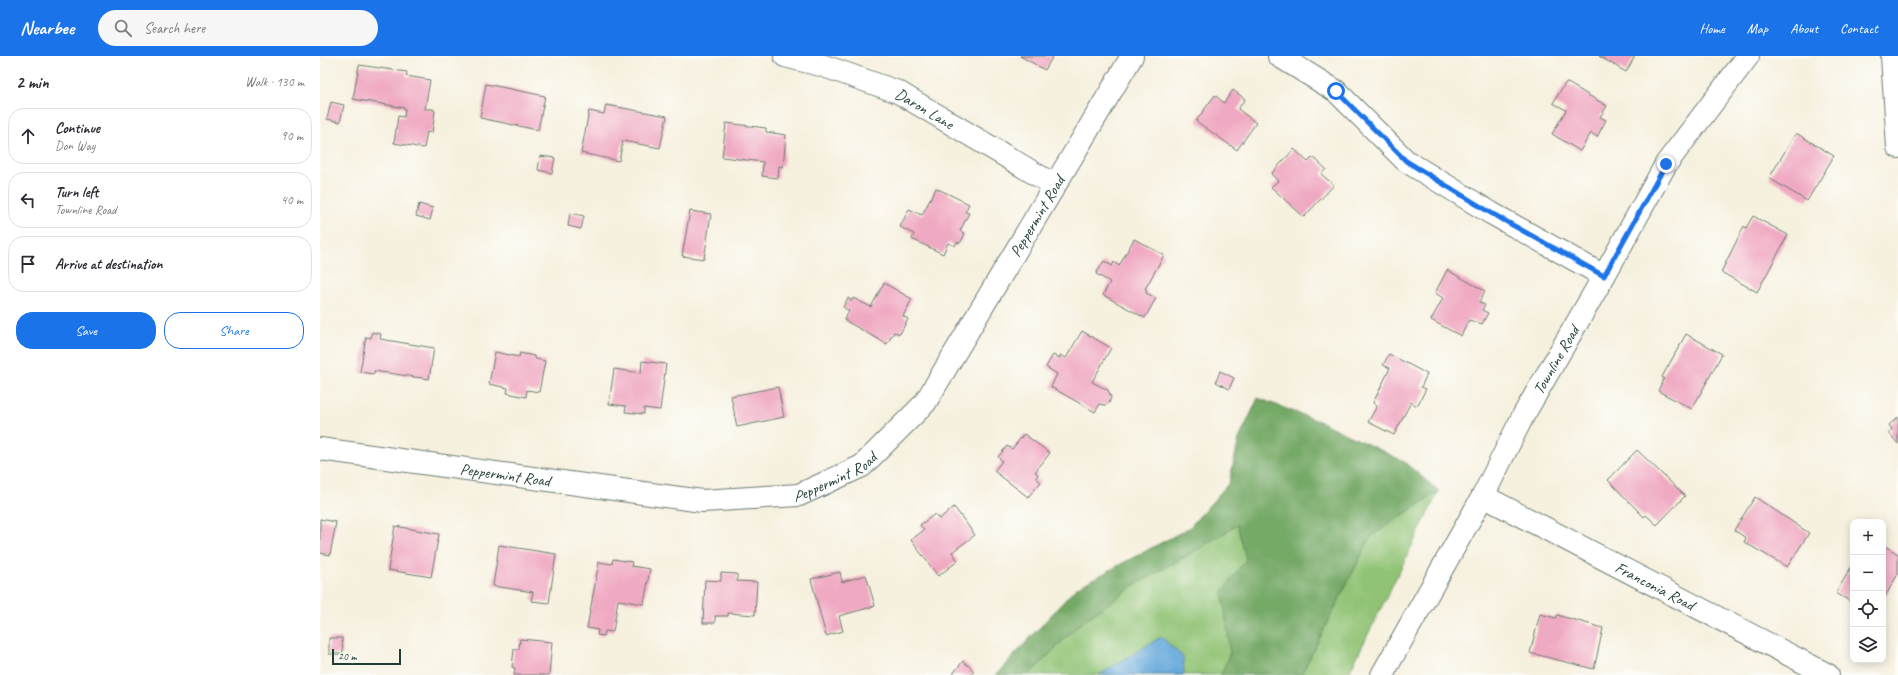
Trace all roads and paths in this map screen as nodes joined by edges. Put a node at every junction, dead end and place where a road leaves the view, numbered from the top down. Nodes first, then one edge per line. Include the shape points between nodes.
1 (785, 56) edge
2 (1132, 56) edge
3 (1279, 56) edge
4 (1748, 56) edge
5 (1892, 56) edge
6 (1898, 147) edge
7 (1054, 185) junction
8 (1604, 276) junction
9 (320, 448) edge
10 (1483, 496) junction
11 (1382, 675) edge
12 (1828, 675) edge

1 - 7 street, Daron Lane via 824,66 898,92
2 - 7 street, Peppermint Road
3 - 8 street via 1336,91 1406,161 1491,213
4 - 8 street, Townline Road via 1666,164
5 - 6 street
7 - 9 street, Peppermint Road via 925,403 862,466 798,495 702,501
8 - 10 street, Townline Road via 1523,416
10 - 11 street, Townline Road
10 - 12 street, Franconia Road

